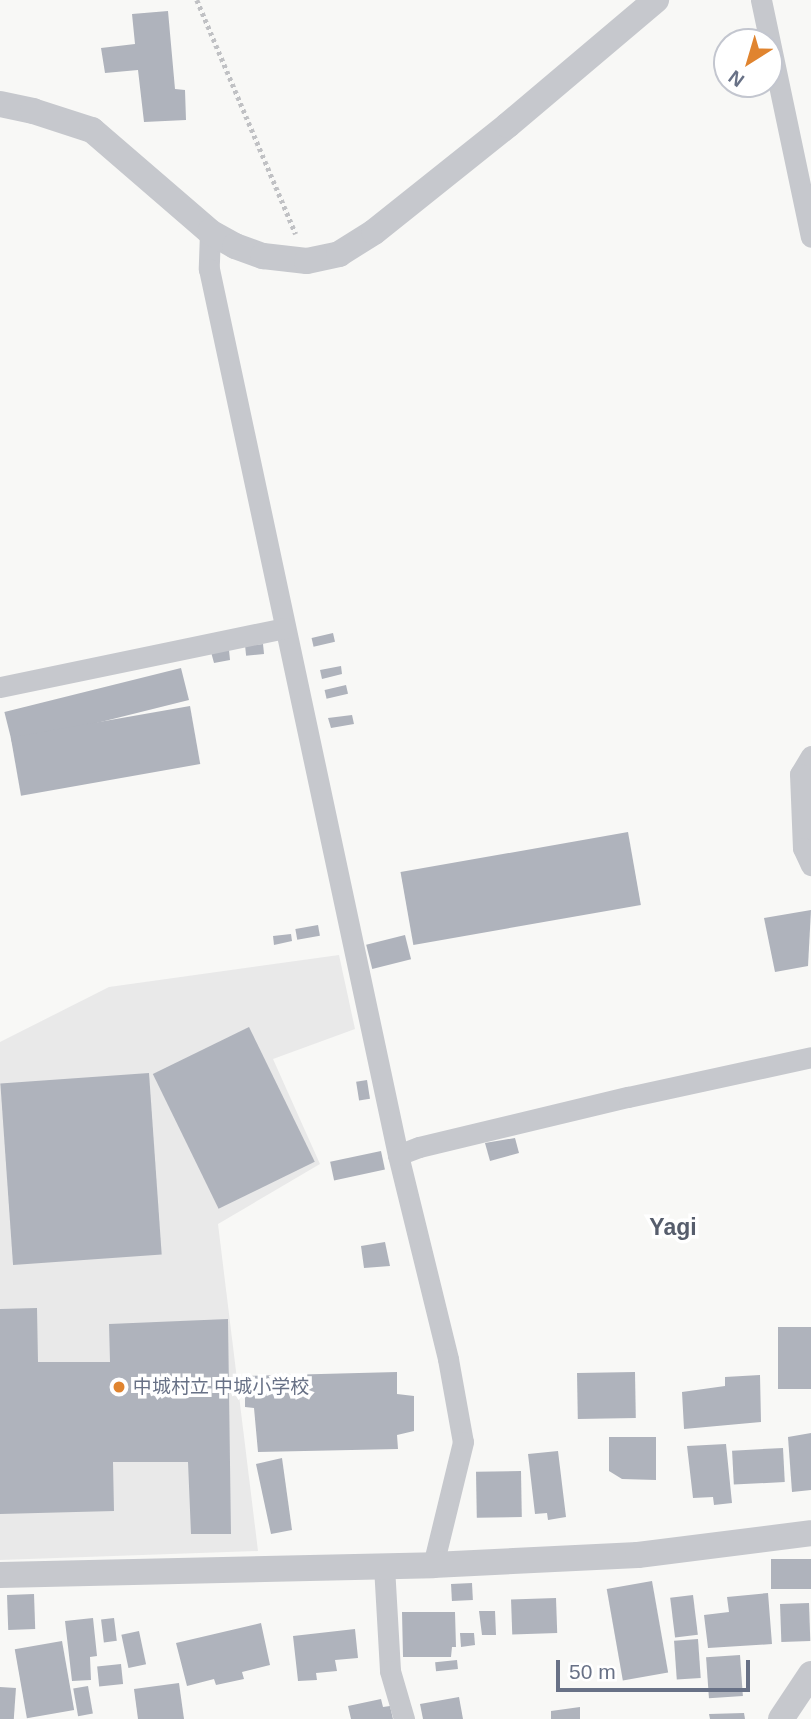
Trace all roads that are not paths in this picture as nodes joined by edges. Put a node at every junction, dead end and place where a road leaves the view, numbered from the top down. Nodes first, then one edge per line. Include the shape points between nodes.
1 (656, 0) edge
2 (761, 0) edge
3 (0, 104) edge
4 (210, 232) junction
5 (811, 237) edge
6 (285, 628) junction
7 (0, 687) edge
8 (811, 757) edge
9 (811, 864) edge
10 (811, 1058) edge
11 (398, 1155) junction
12 (811, 1533) edge
13 (433, 1565) junction
14 (384, 1566) junction
15 (0, 1575) edge
16 (811, 1674) edge
17 (404, 1719) edge
18 (781, 1719) edge

1 - 4 street via 508,125 340,254 307,261 263,256
2 - 5 street
3 - 4 street via 92,130
4 - 6 street via 209,269
6 - 7 street
6 - 11 street
8 - 9 street via 800,774 803,848
10 - 11 street via 628,1097
11 - 13 street via 448,1359 463,1442
12 - 13 street via 638,1555
13 - 14 street
14 - 15 street
14 - 17 street via 390,1671
16 - 18 street

